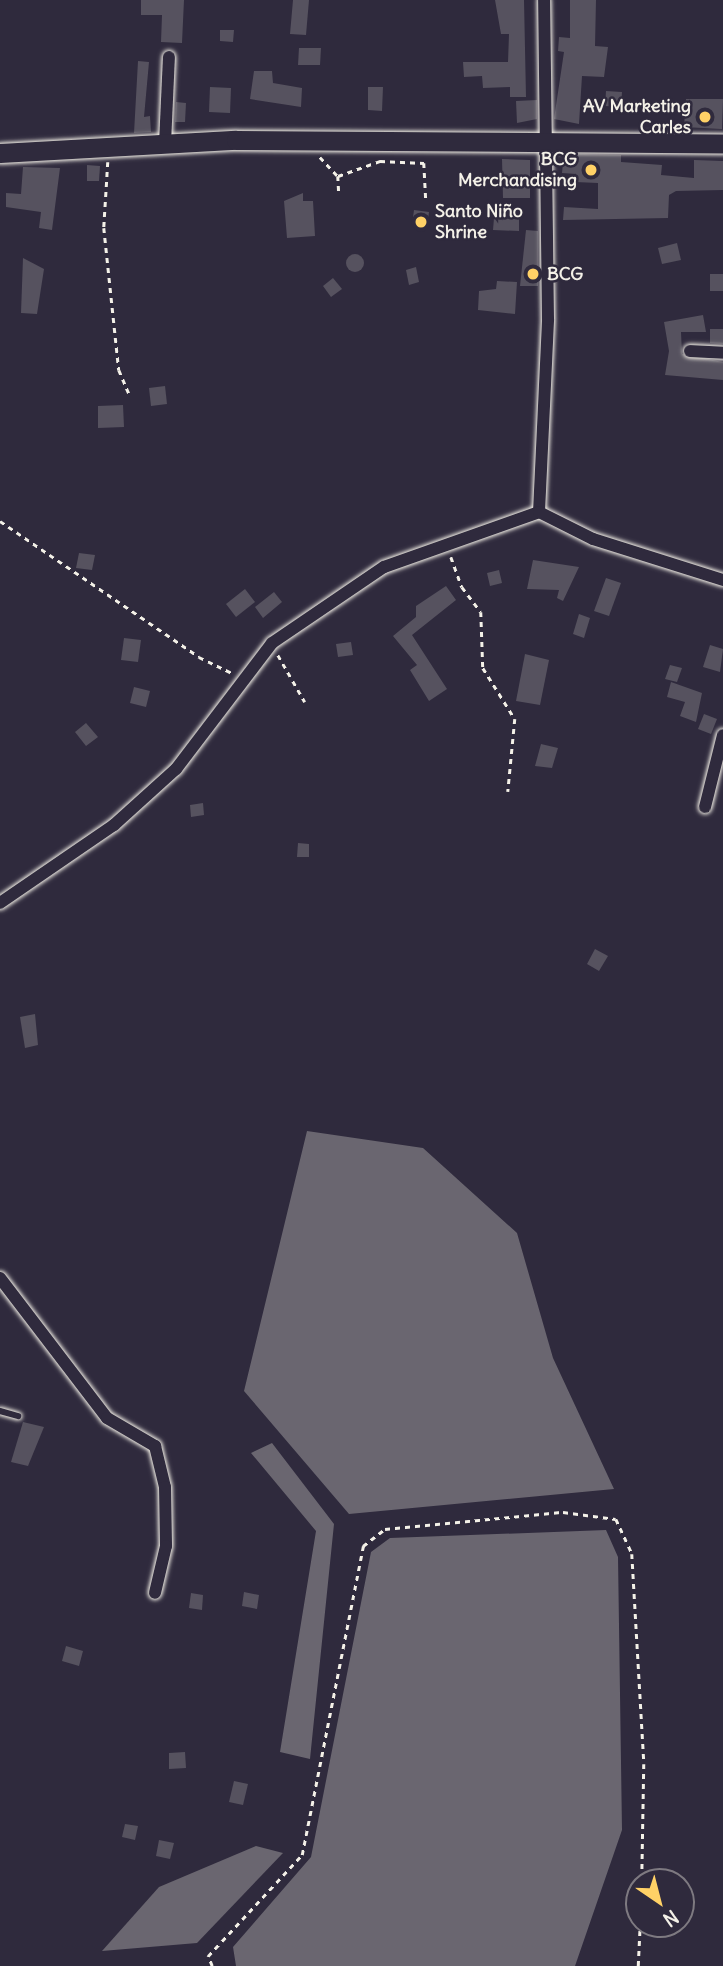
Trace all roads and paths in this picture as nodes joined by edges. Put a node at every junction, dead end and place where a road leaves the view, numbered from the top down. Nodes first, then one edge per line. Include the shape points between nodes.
1 (544, 0) edge
2 (169, 57) dead end
3 (317, 140) junction
4 (545, 141) junction
5 (723, 143) edge
6 (165, 144) junction
7 (109, 147) junction
8 (0, 153) edge
9 (338, 176) junction
10 (339, 195) dead end
11 (426, 201) dead end
12 (690, 351) dead end
13 (723, 353) edge
14 (130, 393) dead end
15 (539, 512) junction
16 (0, 521) edge
17 (447, 540) junction
18 (723, 580) edge
19 (272, 643) junction
20 (244, 679) junction
21 (305, 702) dead end
22 (723, 735) edge
23 (508, 792) dead end
24 (705, 807) dead end
25 (0, 903) edge
26 (0, 1278) edge
27 (0, 1410) edge
28 (18, 1416) dead end
29 (155, 1593) dead end
30 (642, 1868) edge
31 (639, 1938) edge
32 (212, 1966) edge
33 (638, 1966) edge

1 - 4 street
2 - 6 street
3 - 4 main road
3 - 6 main road
3 - 9 path via 321,159
4 - 5 main road
4 - 15 street via 548,319
6 - 7 main road
7 - 8 main road
7 - 14 path via 104,229 113,259 119,370
9 - 10 path
9 - 11 path via 380,161 424,163
12 - 13 street
15 - 17 street
15 - 18 street via 593,539
16 - 20 path via 199,657
17 - 19 street via 384,566
17 - 23 path via 462,587 481,612 483,668 515,719
19 - 20 street
19 - 21 path
20 - 25 street via 176,769 114,825
22 - 24 street
26 - 29 street via 107,1418 155,1446 165,1487 166,1546
27 - 28 lane
30 - 32 path via 644,1764 632,1553 616,1520 563,1512 385,1529 363,1546 302,1854 208,1956
31 - 33 path

